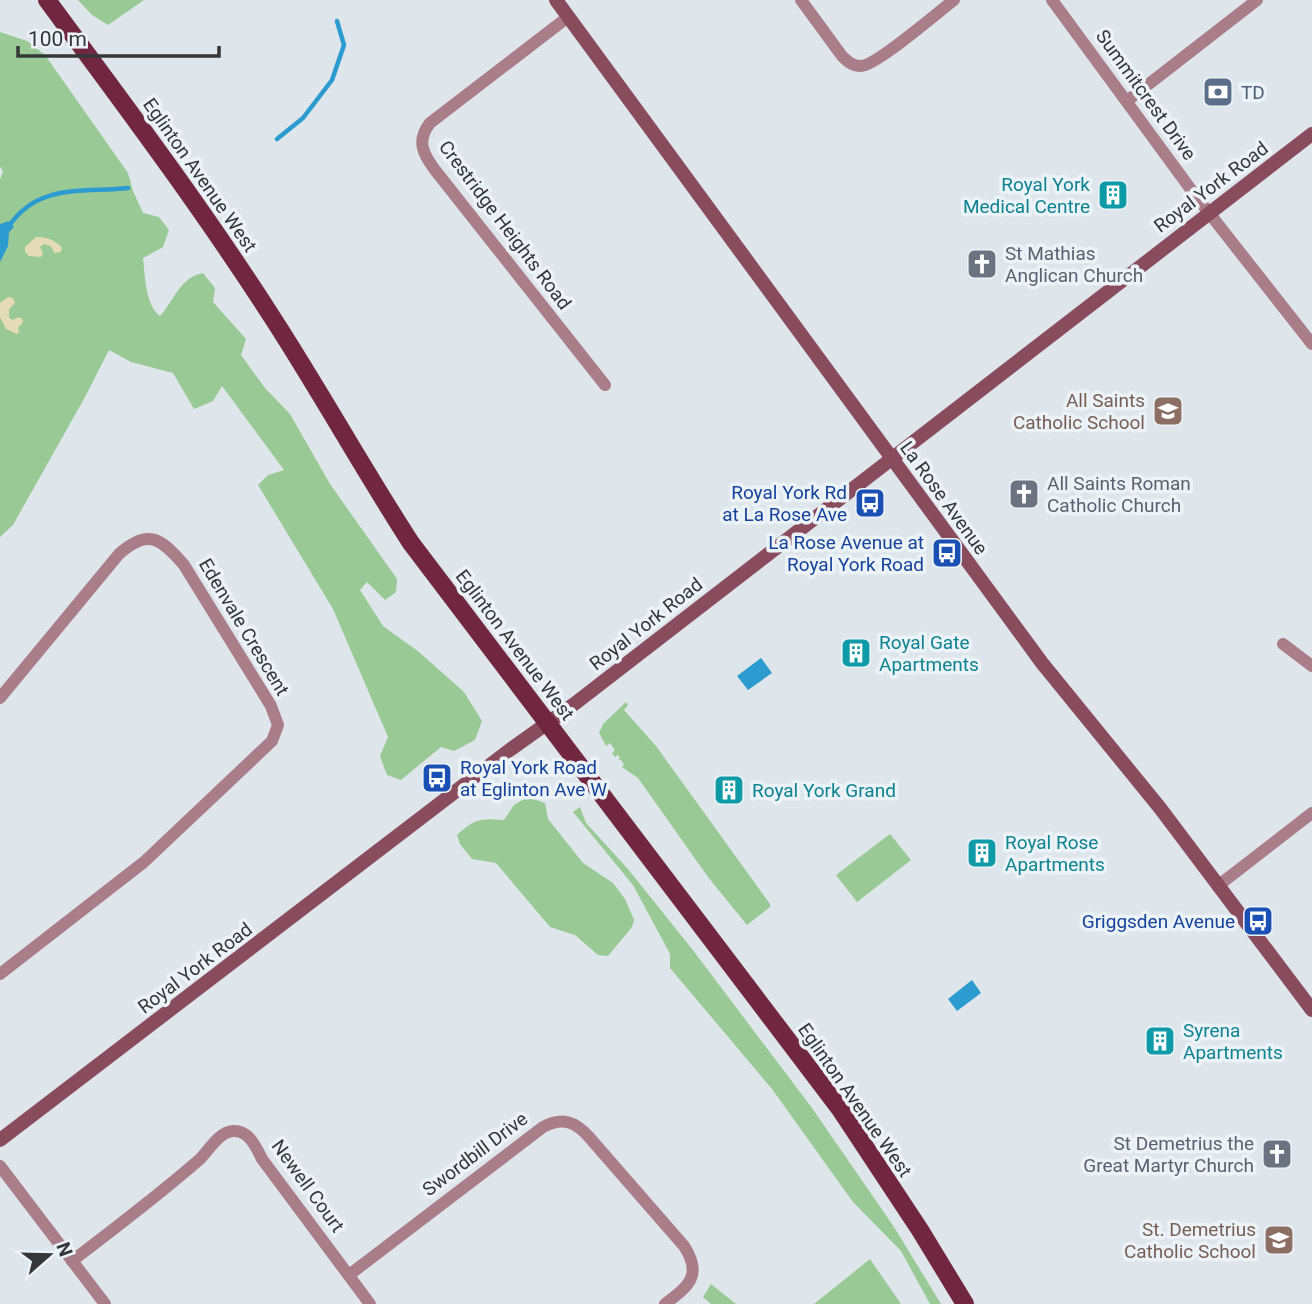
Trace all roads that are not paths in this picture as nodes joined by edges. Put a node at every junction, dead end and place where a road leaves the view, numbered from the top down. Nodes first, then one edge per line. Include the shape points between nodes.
1 (47, 0) edge
2 (556, 0) edge
3 (801, 0) edge
4 (954, 0) edge
5 (1052, 0) edge
6 (1257, 0) edge
7 (568, 17) junction
8 (1126, 101) junction
9 (1312, 134) edge
10 (1210, 213) junction
11 (1312, 344) edge
12 (605, 385) dead end
13 (891, 457) junction
14 (1283, 644) dead end
15 (1312, 666) edge
16 (0, 698) edge
17 (547, 724) junction
18 (1312, 813) edge
19 (1219, 885) junction
20 (0, 974) edge
21 (1312, 1010) edge
22 (0, 1140) edge
23 (0, 1166) edge
24 (72, 1261) junction
25 (349, 1275) junction
26 (105, 1304) edge
27 (370, 1304) edge
28 (665, 1304) edge
29 (965, 1304) edge

1 - 17 main road, Eglinton Avenue West via 274,319 411,543
2 - 7 main road, La Rose Avenue
3 - 4 street via 842,56 860,66 878,59
5 - 8 street, Summitcrest Drive
6 - 8 street
7 - 12 street, Crestridge Heights Road via 430,123 422,149
7 - 13 main road, La Rose Avenue
8 - 10 street, Summitcrest Drive
9 - 10 main road, Royal York Road
10 - 11 street, Summitcrest Drive
10 - 13 main road, Royal York Road
13 - 17 main road, Royal York Road
13 - 19 main road, La Rose Avenue via 1042,663
14 - 15 street
16 - 20 street, Edenvale Crescent via 119,554 149,537 167,546 184,565 271,706 278,725 272,741 144,862
17 - 22 main road, Royal York Road
17 - 29 main road, Eglinton Avenue West via 839,1109
18 - 19 street
19 - 21 main road, La Rose Avenue
23 - 24 street
24 - 25 street, Newell Court via 232,1131 250,1138
24 - 26 street
25 - 27 street, Newell Court
25 - 28 street, Swordbill Drive via 543,1127 565,1120 582,1129 691,1257 690,1282

